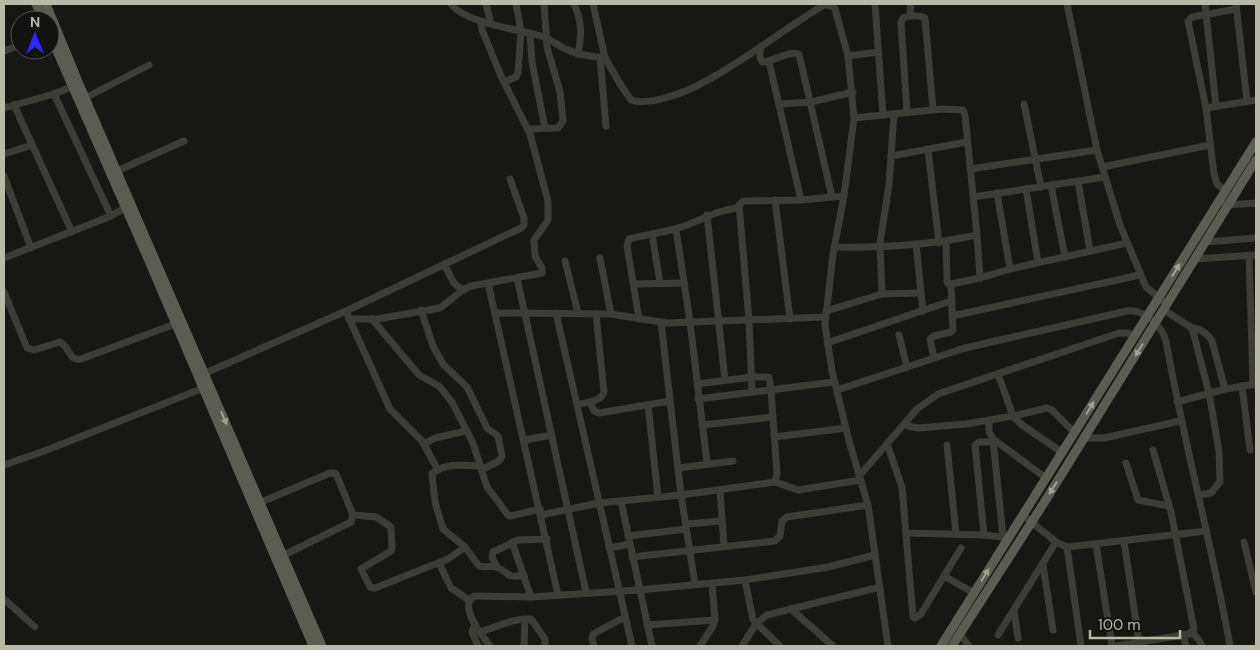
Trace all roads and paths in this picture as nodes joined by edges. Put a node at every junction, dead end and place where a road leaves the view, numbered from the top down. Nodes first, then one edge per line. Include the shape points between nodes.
1 (46, 4) edge
2 (451, 4) edge
3 (486, 4) edge
4 (516, 4) edge
5 (544, 4) edge
6 (574, 4) edge
7 (593, 4) edge
8 (829, 4) edge
9 (875, 4) edge
10 (911, 4) edge
11 (1068, 4) edge
12 (1205, 4) edge
13 (1236, 6) edge
14 (1206, 14) junction
15 (910, 16) junction
16 (481, 20) junction
17 (491, 24) junction
18 (521, 32) junction
19 (530, 34) junction
20 (546, 37) junction
21 (760, 47) junction
22 (878, 52) junction
23 (578, 54) junction
24 (60, 55) edge
25 (848, 56) junction
26 (603, 58) junction
27 (769, 62) junction
28 (149, 65) dead end
29 (504, 82) junction
30 (75, 86) junction
31 (853, 92) junction
32 (54, 94) junction
33 (85, 98) junction
34 (1256, 100) edge
35 (1247, 101) junction
36 (811, 102) junction
37 (780, 104) junction
38 (1024, 104) dead end
39 (14, 105) junction
40 (1216, 106) junction
41 (4, 108) edge
42 (1206, 108) junction
43 (933, 110) junction
44 (907, 113) junction
45 (894, 114) junction
46 (883, 115) junction
47 (854, 118) junction
48 (606, 126) dead end
49 (545, 128) junction
50 (528, 129) junction
51 (184, 141) dead end
52 (967, 142) junction
53 (1256, 142) edge
54 (32, 145) junction
55 (1210, 146) junction
56 (928, 150) junction
57 (1097, 150) junction
58 (4, 154) edge
59 (891, 156) junction
60 (1036, 158) junction
61 (1255, 165) edge
62 (1102, 168) junction
63 (970, 169) junction
64 (117, 171) junction
65 (4, 176) edge
66 (1105, 177) junction
67 (510, 179) dead end
68 (1078, 181) junction
69 (1051, 185) junction
70 (1041, 187) junction
71 (1026, 189) junction
72 (1226, 191) junction
73 (997, 193) junction
74 (844, 196) junction
75 (832, 197) junction
76 (973, 197) junction
77 (775, 200) junction
78 (801, 200) junction
79 (1224, 202) junction
80 (1256, 203) edge
81 (129, 206) junction
82 (738, 208) junction
83 (707, 215) junction
84 (111, 216) junction
85 (676, 229) junction
86 (72, 232) junction
87 (652, 234) junction
88 (977, 235) junction
89 (1256, 238) edge
90 (943, 242) junction
91 (1206, 242) junction
92 (1127, 243) junction
93 (916, 244) junction
94 (834, 247) junction
95 (31, 248) junction
96 (880, 248) junction
97 (1090, 251) junction
98 (1253, 255) edge
99 (1065, 257) junction
100 (4, 258) edge
101 (600, 258) dead end
102 (1195, 260) junction
103 (565, 261) dead end
104 (1038, 263) junction
105 (444, 264) junction
106 (1010, 268) junction
107 (1140, 276) junction
108 (517, 278) junction
109 (980, 278) junction
110 (488, 283) junction
111 (684, 283) junction
112 (634, 284) junction
113 (660, 284) junction
114 (950, 284) junction
115 (463, 290) junction
116 (4, 292) edge
117 (920, 293) junction
118 (882, 294) junction
119 (1159, 298) junction
120 (951, 301) junction
121 (1166, 307) junction
122 (421, 310) junction
123 (346, 311) junction
124 (923, 311) junction
125 (524, 313) junction
126 (556, 313) junction
127 (495, 314) junction
128 (578, 314) junction
129 (596, 314) junction
130 (611, 314) junction
131 (825, 314) junction
132 (952, 316) junction
133 (1147, 317) junction
134 (639, 318) junction
135 (349, 319) junction
136 (372, 319) junction
137 (790, 319) junction
138 (749, 320) junction
139 (718, 321) junction
140 (661, 322) junction
141 (690, 322) junction
142 (176, 324) junction
143 (1155, 324) junction
144 (1254, 325) edge
145 (1192, 328) junction
146 (899, 335) dead end
147 (1135, 336) junction
148 (827, 344) junction
149 (934, 358) junction
150 (907, 366) junction
151 (998, 374) junction
152 (201, 375) junction
153 (752, 377) junction
154 (726, 380) junction
155 (834, 382) junction
156 (696, 384) junction
157 (1255, 384) edge
158 (1242, 386) junction
159 (205, 387) junction
160 (1225, 389) junction
161 (771, 390) junction
162 (836, 390) junction
163 (752, 392) junction
164 (1209, 393) junction
165 (698, 399) junction
166 (670, 401) junction
167 (590, 402) junction
168 (1176, 402) junction
169 (577, 405) junction
170 (648, 405) junction
171 (1013, 416) junction
172 (773, 417) junction
173 (989, 420) junction
174 (1180, 421) junction
175 (702, 425) junction
176 (904, 425) junction
177 (846, 428) junction
178 (466, 430) junction
179 (1075, 433) junction
180 (552, 435) junction
181 (774, 437) junction
182 (1084, 438) junction
183 (524, 440) junction
184 (993, 441) junction
185 (424, 444) junction
186 (887, 444) junction
187 (948, 445) dead end
188 (1153, 450) dead end
189 (1250, 450) dead end
190 (233, 452) junction
191 (1063, 453) junction
192 (733, 461) dead end
193 (1126, 463) dead end
194 (707, 464) junction
195 (4, 465) edge
196 (481, 468) junction
197 (678, 468) junction
198 (438, 470) junction
199 (861, 478) junction
200 (1046, 478) junction
201 (775, 482) junction
202 (720, 490) junction
203 (681, 495) junction
204 (1198, 495) junction
205 (658, 497) junction
206 (621, 501) junction
207 (259, 503) junction
208 (599, 503) junction
209 (868, 505) junction
210 (1169, 506) junction
211 (568, 510) junction
212 (541, 512) junction
213 (353, 515) junction
214 (1023, 515) junction
215 (722, 521) junction
216 (1031, 522) junction
217 (686, 527) junction
218 (1207, 531) junction
219 (906, 533) junction
220 (956, 534) junction
221 (1176, 534) junction
222 (984, 535) junction
223 (1006, 538) junction
224 (547, 539) junction
225 (629, 540) junction
226 (1124, 541) junction
227 (512, 542) junction
228 (1056, 542) junction
229 (1244, 542) dead end
230 (1096, 544) junction
231 (724, 546) junction
232 (465, 547) junction
233 (1067, 547) junction
234 (609, 548) junction
235 (961, 548) dead end
236 (690, 550) junction
237 (282, 556) junction
238 (875, 556) junction
239 (632, 557) junction
240 (439, 563) junction
241 (1043, 565) junction
242 (497, 567) junction
243 (524, 575) junction
244 (944, 576) junction
245 (745, 580) junction
246 (712, 583) junction
247 (695, 584) junction
248 (880, 587) junction
249 (639, 590) junction
250 (619, 591) junction
251 (586, 592) junction
252 (1256, 592) edge
253 (974, 593) junction
254 (558, 594) junction
255 (531, 597) junction
256 (4, 599) edge
257 (469, 600) junction
258 (791, 609) junction
259 (1014, 609) junction
260 (625, 617) junction
261 (524, 619) junction
262 (715, 620) junction
263 (475, 624) junction
264 (756, 624) junction
265 (647, 626) junction
266 (35, 627) dead end
267 (1052, 630) dead end
268 (480, 632) junction
269 (1192, 632) junction
270 (960, 634) junction
271 (998, 635) dead end
272 (1183, 635) junction
273 (1018, 638) dead end
274 (1139, 642) junction
275 (313, 646) edge
276 (322, 646) edge
277 (478, 646) edge
278 (490, 646) edge
279 (524, 646) edge
280 (545, 646) edge
281 (594, 646) edge
282 (632, 646) edge
283 (652, 646) edge
284 (700, 646) edge
285 (742, 646) edge
286 (780, 646) edge
287 (833, 646) edge
288 (888, 646) edge
289 (941, 646) edge
290 (952, 646) edge
291 (969, 646) edge
292 (1081, 646) edge
293 (1112, 646) edge
294 (1116, 646) edge
295 (1186, 646) edge
296 (1202, 646) edge
297 (1230, 646) edge

1 - 30 main road
2 - 16 street via 460,13
3 - 17 street
4 - 18 street
5 - 20 street
6 - 23 street via 582,36
7 - 26 street
8 - 21 street
8 - 25 street via 835,9
9 - 22 street
10 - 15 street
11 - 57 street
12 - 14 street
13 - 14 street
13 - 35 street
14 - 40 street
14 - 42 street via 1192,17 1188,25
15 - 43 street via 925,18
15 - 44 street via 901,22
16 - 17 street
16 - 29 street via 482,30
17 - 18 street
18 - 19 street
18 - 29 street via 517,76
19 - 20 street
19 - 49 street
20 - 23 street
20 - 49 street via 560,92 563,121 558,128
21 - 26 street via 699,85 664,98 640,102 631,100
21 - 27 street via 760,60
22 - 25 street
22 - 46 street
23 - 26 street
24 - 30 main road
25 - 31 street
26 - 48 street
27 - 36 street via 793,53 799,54
27 - 37 street
28 - 33 street
29 - 50 street
30 - 32 street
30 - 33 main road
30 - 81 main road
31 - 36 street
31 - 47 street
32 - 39 street
32 - 84 street
33 - 64 main road
34 - 35 street
35 - 40 street
36 - 37 street
36 - 75 street
37 - 78 street
38 - 60 street
39 - 41 street
39 - 54 street
40 - 42 street
42 - 55 street
43 - 44 street
43 - 52 street via 963,110
44 - 45 street
45 - 46 street
45 - 59 street
46 - 47 street
47 - 74 street
49 - 50 street
50 - 108 street via 548,202 548,220 534,240 534,256 542,273
51 - 64 street
52 - 56 street
52 - 63 street
53 - 72 main road
54 - 58 street
54 - 86 street
55 - 62 street
55 - 72 street via 1215,180
56 - 59 street
56 - 90 street
57 - 60 street
57 - 62 street
59 - 96 street
60 - 63 street
60 - 70 street
61 - 79 main road
62 - 66 street
63 - 76 street
64 - 81 main road
65 - 95 street
66 - 68 street
66 - 92 street
67 - 105 street via 524,225
68 - 69 street
68 - 97 street
69 - 70 street
69 - 99 street
70 - 71 street
71 - 73 street
71 - 104 street
72 - 79 main road
73 - 76 street
73 - 106 street
74 - 75 street
74 - 94 street
75 - 78 street
76 - 88 street
77 - 78 street
77 - 82 street via 743,202
77 - 137 street
79 - 80 street
79 - 91 main road
119 -> 79 main road
81 - 84 street
81 - 142 main road
81 - 152 main road
82 - 83 street
82 - 138 street
83 - 85 street
83 - 139 street
84 - 86 street
85 - 87 street
85 - 111 street
86 - 95 street
87 - 112 street via 627,242
87 - 113 street
88 - 90 street
88 - 109 street
89 - 91 street
90 - 93 street
90 - 114 street via 947,282
91 - 102 main road
92 - 97 street
92 - 107 street
93 - 96 street
93 - 117 street
94 - 96 street
94 - 131 street
95 - 100 street
96 - 118 street
97 - 99 street
98 - 102 street
98 - 144 street
99 - 104 street
101 - 130 street
102 - 121 main road
103 - 128 street
104 - 106 street
105 - 115 street via 454,283
105 - 123 street
106 - 109 street
107 - 119 street via 1146,287
107 - 132 street
108 - 110 street
108 - 125 street
109 - 114 street
110 - 115 street
110 - 127 street
111 - 113 street
111 - 141 street
112 - 113 street
112 - 134 street
114 - 120 street
115 - 122 street via 444,306
116 - 142 street via 27,348 34,350 60,342 75,359
117 - 118 street
117 - 124 street
118 - 131 street
119 - 121 street
119 - 133 main road
120 - 124 street
120 - 132 street
121 - 143 main road
121 - 145 street
122 - 136 street
122 - 196 street via 433,346 444,364 467,387 487,428 498,436 502,456 499,461
123 - 135 street
123 - 152 street
124 - 148 street
125 - 126 street
125 - 127 street
125 - 180 street
126 - 128 street
126 - 169 street
127 - 183 street
128 - 129 street
129 - 130 street
129 - 167 street via 604,392 601,398
130 - 134 street
131 - 137 street
131 - 148 street
132 - 149 street via 951,332 930,339
133 - 143 street
133 - 147 main road
133 - 149 street via 1128,311
134 - 140 street
135 - 136 street
135 - 185 street via 390,409
136 - 178 street via 419,375 443,390
137 - 138 street
138 - 139 street
138 - 153 street
139 - 141 street
139 - 154 street
140 - 141 street
140 - 166 street
141 - 156 street
142 - 152 main road
143 - 168 street via 1163,332 1166,342
143 -> 182 main road
144 - 157 street
145 - 160 street via 1210,337
145 - 164 street
146 - 150 street
147 - 151 street via 1118,334
179 -> 147 main road
148 - 155 street
149 - 150 street
150 - 162 street
151 - 171 street
151 - 176 street via 938,394 917,409
152 - 159 main road
153 - 154 street
153 - 161 street via 769,377
153 - 163 street
154 - 156 street
155 - 161 street
155 - 162 street
156 - 165 street
157 - 158 street
158 - 160 street
158 - 189 street
159 - 190 main road
159 - 195 street
160 - 164 street
161 - 163 street
161 - 172 street
162 - 177 street
163 - 165 street
164 - 168 street
164 - 204 street via 1219,450 1220,482 1211,493
165 - 175 street
166 - 170 street
166 - 197 street
167 - 169 street
167 - 170 street via 596,412
168 - 174 street
169 - 208 street
170 - 205 street
171 - 173 street
171 - 179 street via 1047,408
171 - 191 street
172 - 175 street
172 - 181 street
173 - 176 street via 918,428
173 - 184 street
174 - 182 street via 1104,438
174 - 204 street
175 - 194 street
176 - 186 street
177 - 181 street
177 - 199 street
178 - 185 street
178 - 196 street
179 - 191 main road
180 - 183 street
180 - 211 street
181 - 201 street
182 -> 216 main road
183 - 212 street
184 - 200 street
184 - 222 street via 974,445
184 - 223 street
185 - 198 street
186 - 199 street
186 - 219 street via 901,481
187 - 220 street
188 - 210 street
190 - 207 main road
190 - 275 main road
191 - 200 main road
192 - 194 street
193 - 210 street via 1138,500
194 - 197 street
196 - 198 street via 456,465
196 - 212 street via 490,491 508,515
197 - 203 street
198 - 232 street via 431,477 434,502 443,529
199 - 201 street via 798,490
199 - 209 street
200 - 214 main road
201 - 202 street
202 - 203 street
202 - 215 street
203 - 205 street
203 - 217 street
204 - 218 street
205 - 206 street
206 - 208 street
206 - 225 street
207 - 213 street via 335,473
207 - 237 main road
208 - 211 street
208 - 234 street
209 - 231 street via 787,517 782,521 779,539
209 - 238 street
210 - 221 street
211 - 212 street
211 - 251 street
212 - 224 street
213 - 237 street via 351,522
213 - 240 street via 376,516 391,527 391,551 361,569 370,587 375,588
214 - 216 street
214 - 223 main road
215 - 217 street
215 - 231 street
216 - 228 street
216 - 270 main road
217 - 225 street
217 - 236 street
218 - 221 street
218 - 297 street
219 - 220 street
219 - 244 street via 912,616 922,614
220 - 222 street
221 - 226 street
221 - 269 street via 1194,625
222 - 223 street
253 -> 223 main road
224 - 227 street
224 - 254 street
225 - 234 street
225 - 239 street
226 - 230 street
226 - 274 street
227 - 242 street via 493,552
227 - 243 street
228 - 233 street
228 - 241 street
229 - 252 street
230 - 233 street
230 - 293 street
231 - 236 street
232 - 240 street
232 - 242 street via 479,566
233 - 292 street
234 - 250 street
235 - 244 street
236 - 239 street
236 - 247 street
237 - 276 main road
238 - 245 street
238 - 248 street
239 - 249 street
240 - 257 street via 451,588
241 - 259 street
241 - 267 street
242 - 243 street via 509,576
243 - 255 street
244 - 253 street
245 - 246 street
245 - 264 street via 751,615
246 - 247 street
246 - 262 street
247 - 249 street
248 - 258 street
248 - 288 street
249 - 250 street
249 - 265 street
250 - 251 street
250 - 260 street
251 - 254 street
253 - 289 main road
254 - 255 street
255 - 257 street via 477,595
256 - 266 street
257 - 263 street
258 - 264 street via 767,615
258 - 287 street
259 - 271 street
259 - 273 street
260 - 281 street via 593,634
260 - 282 street
261 - 268 street
261 - 279 street
261 - 280 street via 533,620 545,639
262 - 265 street
262 - 284 street
263 - 268 street
263 - 277 street via 472,632
264 - 285 street
264 - 286 street
265 - 283 street
268 - 278 street
269 - 272 street
269 - 296 street
270 - 290 main road
270 - 291 street
272 - 274 street
272 - 295 street
274 - 294 street

